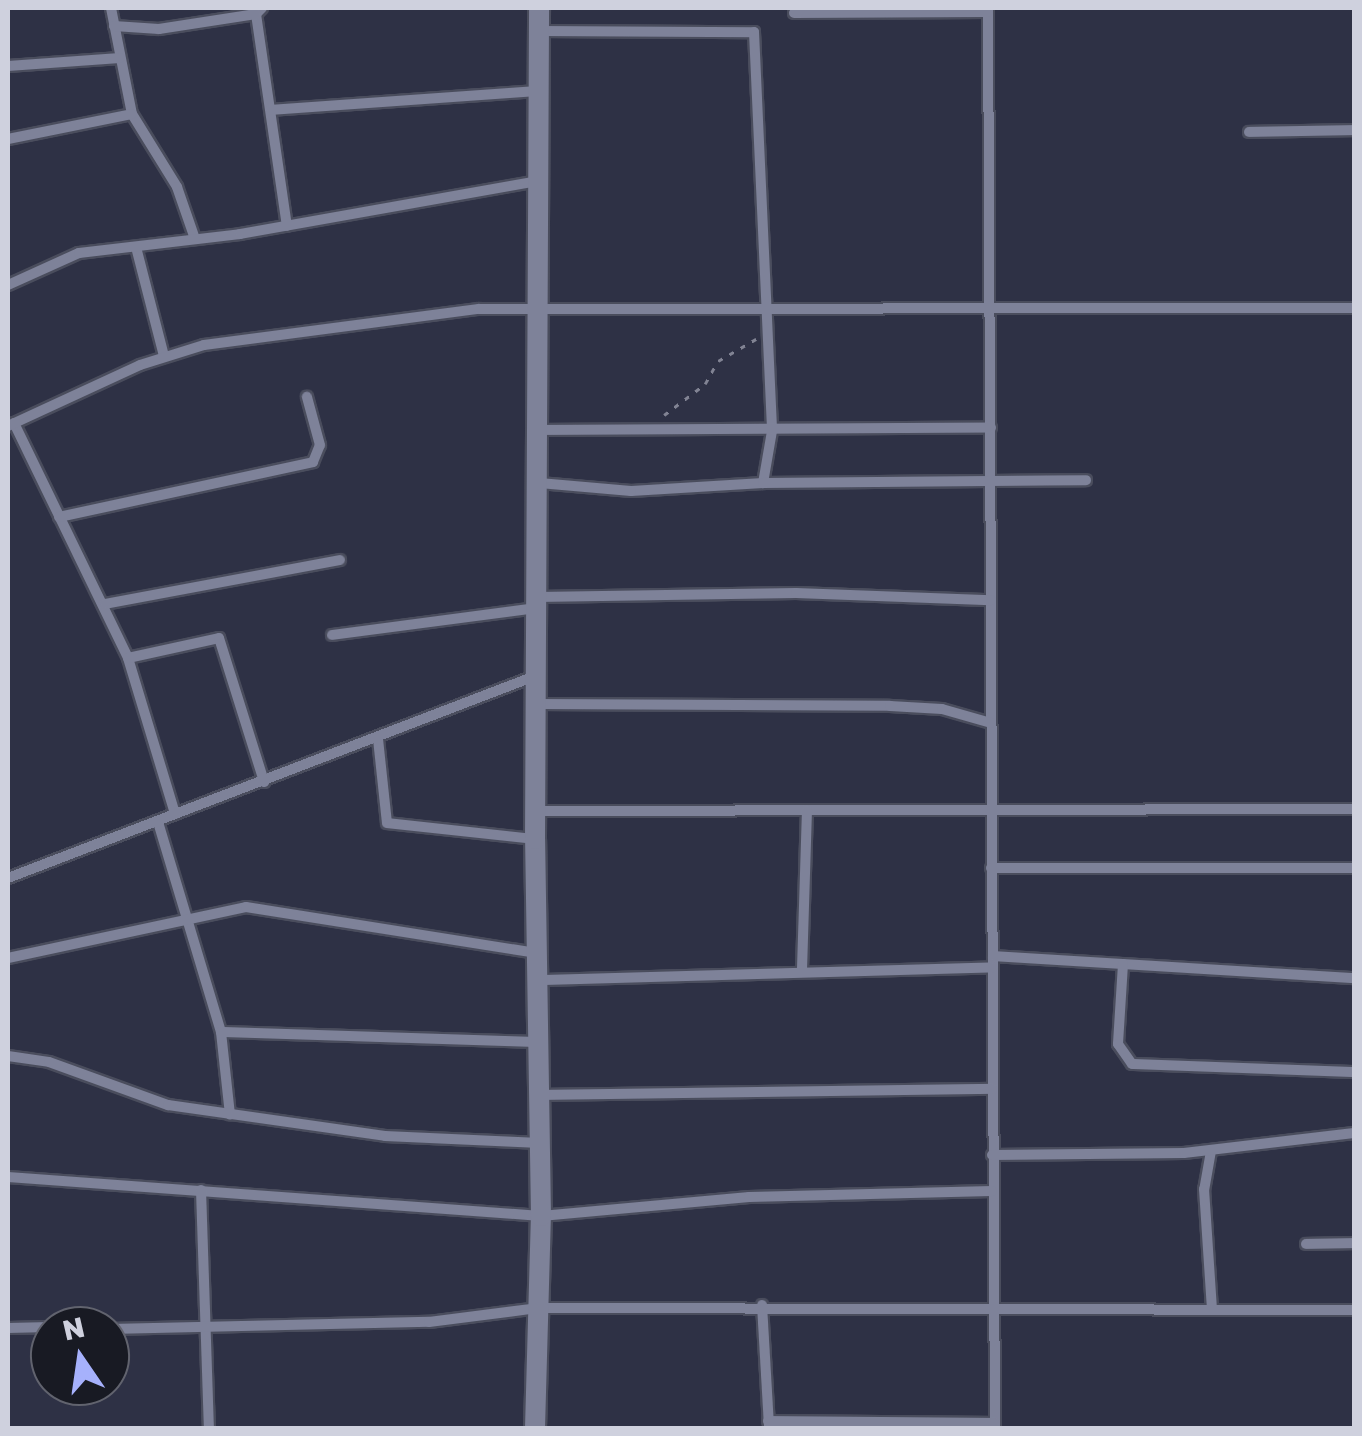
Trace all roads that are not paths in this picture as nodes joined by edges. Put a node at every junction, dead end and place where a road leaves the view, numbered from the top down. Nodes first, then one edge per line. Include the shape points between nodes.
1 (110, 8) edge
2 (538, 8) edge
3 (988, 10) edge
4 (259, 11) edge
5 (794, 12) dead end
6 (114, 26) junction
7 (539, 31) junction
8 (120, 58) junction
9 (8, 66) edge
10 (539, 91) junction
11 (270, 110) junction
12 (132, 114) junction
13 (1354, 130) edge
14 (1249, 132) dead end
15 (8, 139) edge
16 (540, 181) junction
17 (287, 226) junction
18 (195, 238) junction
19 (136, 247) junction
20 (8, 285) edge
21 (538, 307) junction
22 (1354, 308) edge
23 (771, 310) junction
24 (990, 311) junction
25 (164, 356) junction
26 (307, 397) dead end
27 (11, 425) edge
28 (991, 428) junction
29 (537, 430) junction
30 (772, 432) junction
31 (1086, 480) dead end
32 (539, 483) junction
33 (763, 483) junction
34 (991, 484) junction
35 (59, 518) junction
36 (340, 560) dead end
37 (991, 600) junction
38 (537, 603) junction
39 (105, 604) junction
40 (332, 636) dead end
41 (128, 658) junction
42 (535, 676) junction
43 (535, 704) junction
44 (992, 723) junction
45 (378, 740) junction
46 (264, 782) junction
47 (1354, 808) edge
48 (808, 810) junction
49 (535, 812) junction
50 (992, 812) junction
51 (175, 814) junction
52 (158, 822) junction
53 (535, 839) junction
54 (991, 868) junction
55 (1354, 868) edge
56 (8, 878) edge
57 (185, 925) junction
58 (538, 953) junction
59 (8, 958) edge
60 (993, 961) junction
61 (1123, 964) junction
62 (802, 969) junction
63 (1354, 978) edge
64 (540, 980) junction
65 (220, 1032) junction
66 (540, 1042) junction
67 (8, 1056) edge
68 (1354, 1072) edge
69 (992, 1088) junction
70 (541, 1096) junction
71 (230, 1114) junction
72 (1354, 1133) edge
73 (540, 1143) junction
74 (1211, 1150) junction
75 (992, 1155) junction
76 (8, 1176) edge
77 (202, 1190) junction
78 (992, 1191) junction
79 (541, 1216) junction
80 (1354, 1243) edge
81 (1306, 1244) dead end
82 (762, 1306) junction
83 (538, 1308) junction
84 (994, 1310) junction
85 (1212, 1310) junction
86 (1354, 1310) edge
87 (205, 1328) junction
88 (130, 1329) edge
89 (768, 1425) edge
90 (995, 1426) edge
91 (208, 1428) edge
92 (534, 1428) edge

1 - 6 street
2 - 7 street
3 - 5 street
3 - 24 street
4 - 6 street via 158,28
4 - 11 street
6 - 8 street
7 - 10 street
7 - 23 street via 754,32
8 - 9 street
8 - 12 street
10 - 11 street
10 - 16 street
11 - 17 street
12 - 15 street
12 - 18 street via 183,198
13 - 14 street
16 - 17 street
16 - 21 street
17 - 18 street
18 - 19 street
19 - 20 street via 79,253
19 - 25 street
21 - 23 street
21 - 25 street via 292,329
21 - 29 street
22 - 24 street
23 - 24 street
23 - 30 street
24 - 28 street
25 - 27 street
26 - 35 street via 320,446 313,462
27 - 35 street
28 - 30 street
28 - 34 street
29 - 30 street
29 - 32 street
30 - 33 street
31 - 34 street
32 - 33 street via 631,491
32 - 38 street
33 - 34 street
34 - 37 street
35 - 39 street
36 - 39 street
37 - 38 street via 796,593
37 - 44 street
38 - 40 street
38 - 42 street
39 - 41 street
41 - 46 street via 219,638
41 - 51 street
42 - 43 street
42 - 45 street
43 - 44 street via 890,706 942,709
43 - 49 street
44 - 50 street
45 - 46 street
45 - 53 street via 388,823
46 - 51 street
47 - 50 street
48 - 49 street
48 - 50 street
48 - 62 street
49 - 53 street
50 - 54 street
51 - 52 street
52 - 56 street
52 - 57 street
53 - 58 street
54 - 55 street
54 - 60 street
57 - 58 street via 232,910 273,909
57 - 59 street
57 - 65 street
58 - 64 street
60 - 61 street
60 - 62 street
60 - 69 street
61 - 63 street
61 - 68 street via 1118,1044 1132,1064
62 - 64 street
64 - 66 street
65 - 66 street
65 - 71 street
66 - 70 street
67 - 71 street via 49,1062 140,1099
69 - 70 street
69 - 75 street
70 - 73 street
71 - 73 street via 385,1136
72 - 74 street
73 - 79 street
74 - 75 street
74 - 85 street via 1204,1189
75 - 78 street
76 - 77 street
77 - 79 street
77 - 87 street
78 - 79 street via 750,1197
78 - 84 street
79 - 83 street
80 - 81 street
82 - 83 street
82 - 84 street
82 - 89 street
83 - 87 street via 443,1321
83 - 92 street
84 - 85 street
84 - 90 street
85 - 86 street
87 - 88 street
87 - 91 street
89 - 90 street

